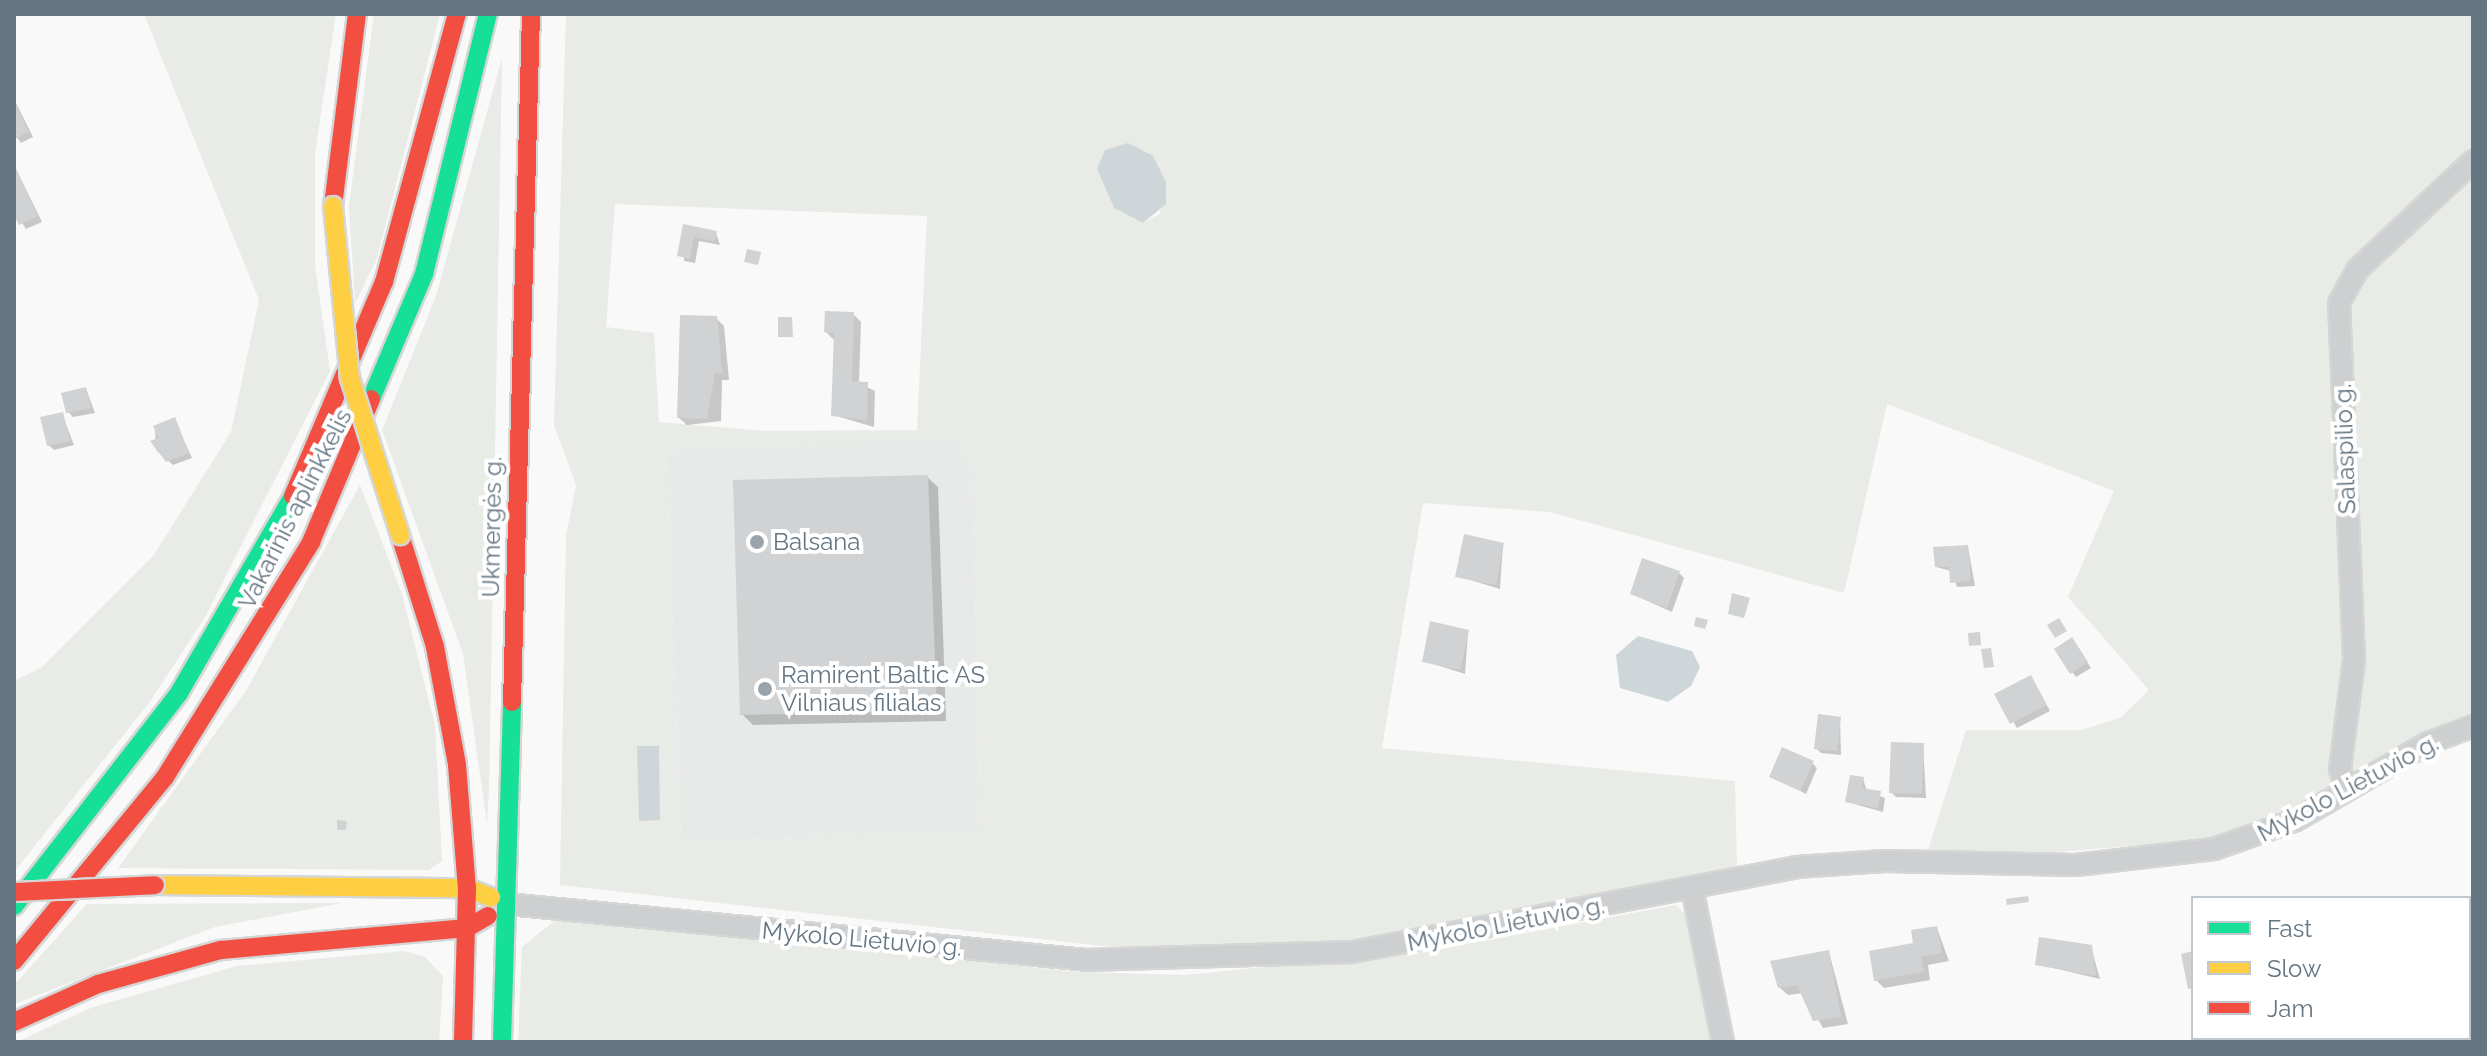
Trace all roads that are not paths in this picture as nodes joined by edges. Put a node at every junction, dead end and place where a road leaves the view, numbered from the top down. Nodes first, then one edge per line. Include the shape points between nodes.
1 (357, 14) edge
2 (457, 14) edge
3 (488, 14) edge
4 (531, 14) edge
5 (2473, 161) edge
6 (2473, 726) edge
7 (2346, 788) junction
8 (467, 888) junction
9 (1692, 888) junction
10 (14, 892) edge
11 (507, 904) junction
12 (14, 906) edge
13 (467, 928) junction
14 (14, 961) edge
15 (14, 1022) edge
16 (463, 1042) edge
17 (502, 1042) edge
18 (1723, 1042) edge

1 - 8 highway, bridge via 333,206 350,378 448,706
2 - 12 highway, Vakarinis aplinkkelis via 388,269 294,494 179,693
3 - 14 highway, Vakarinis aplinkkelis via 424,274 311,542 165,777
4 - 11 highway, Ukmergės g.
5 - 7 street, Salaspilio g. via 2358,269 2339,303 2354,659 2340,769
6 - 7 street, Mykolo Lietuvio g.
7 - 9 street, Mykolo Lietuvio g. via 2258,838 2147,861 1852,861
8 - 10 highway, bridge via 155,885
8 - 11 highway
8 - 13 highway
9 - 11 street, Mykolo Lietuvio g. via 1352,952 1162,963
9 - 18 street
11 - 13 highway
11 - 17 highway, Ukmergės g.
13 - 15 highway via 221,950 98,984
13 - 16 highway

